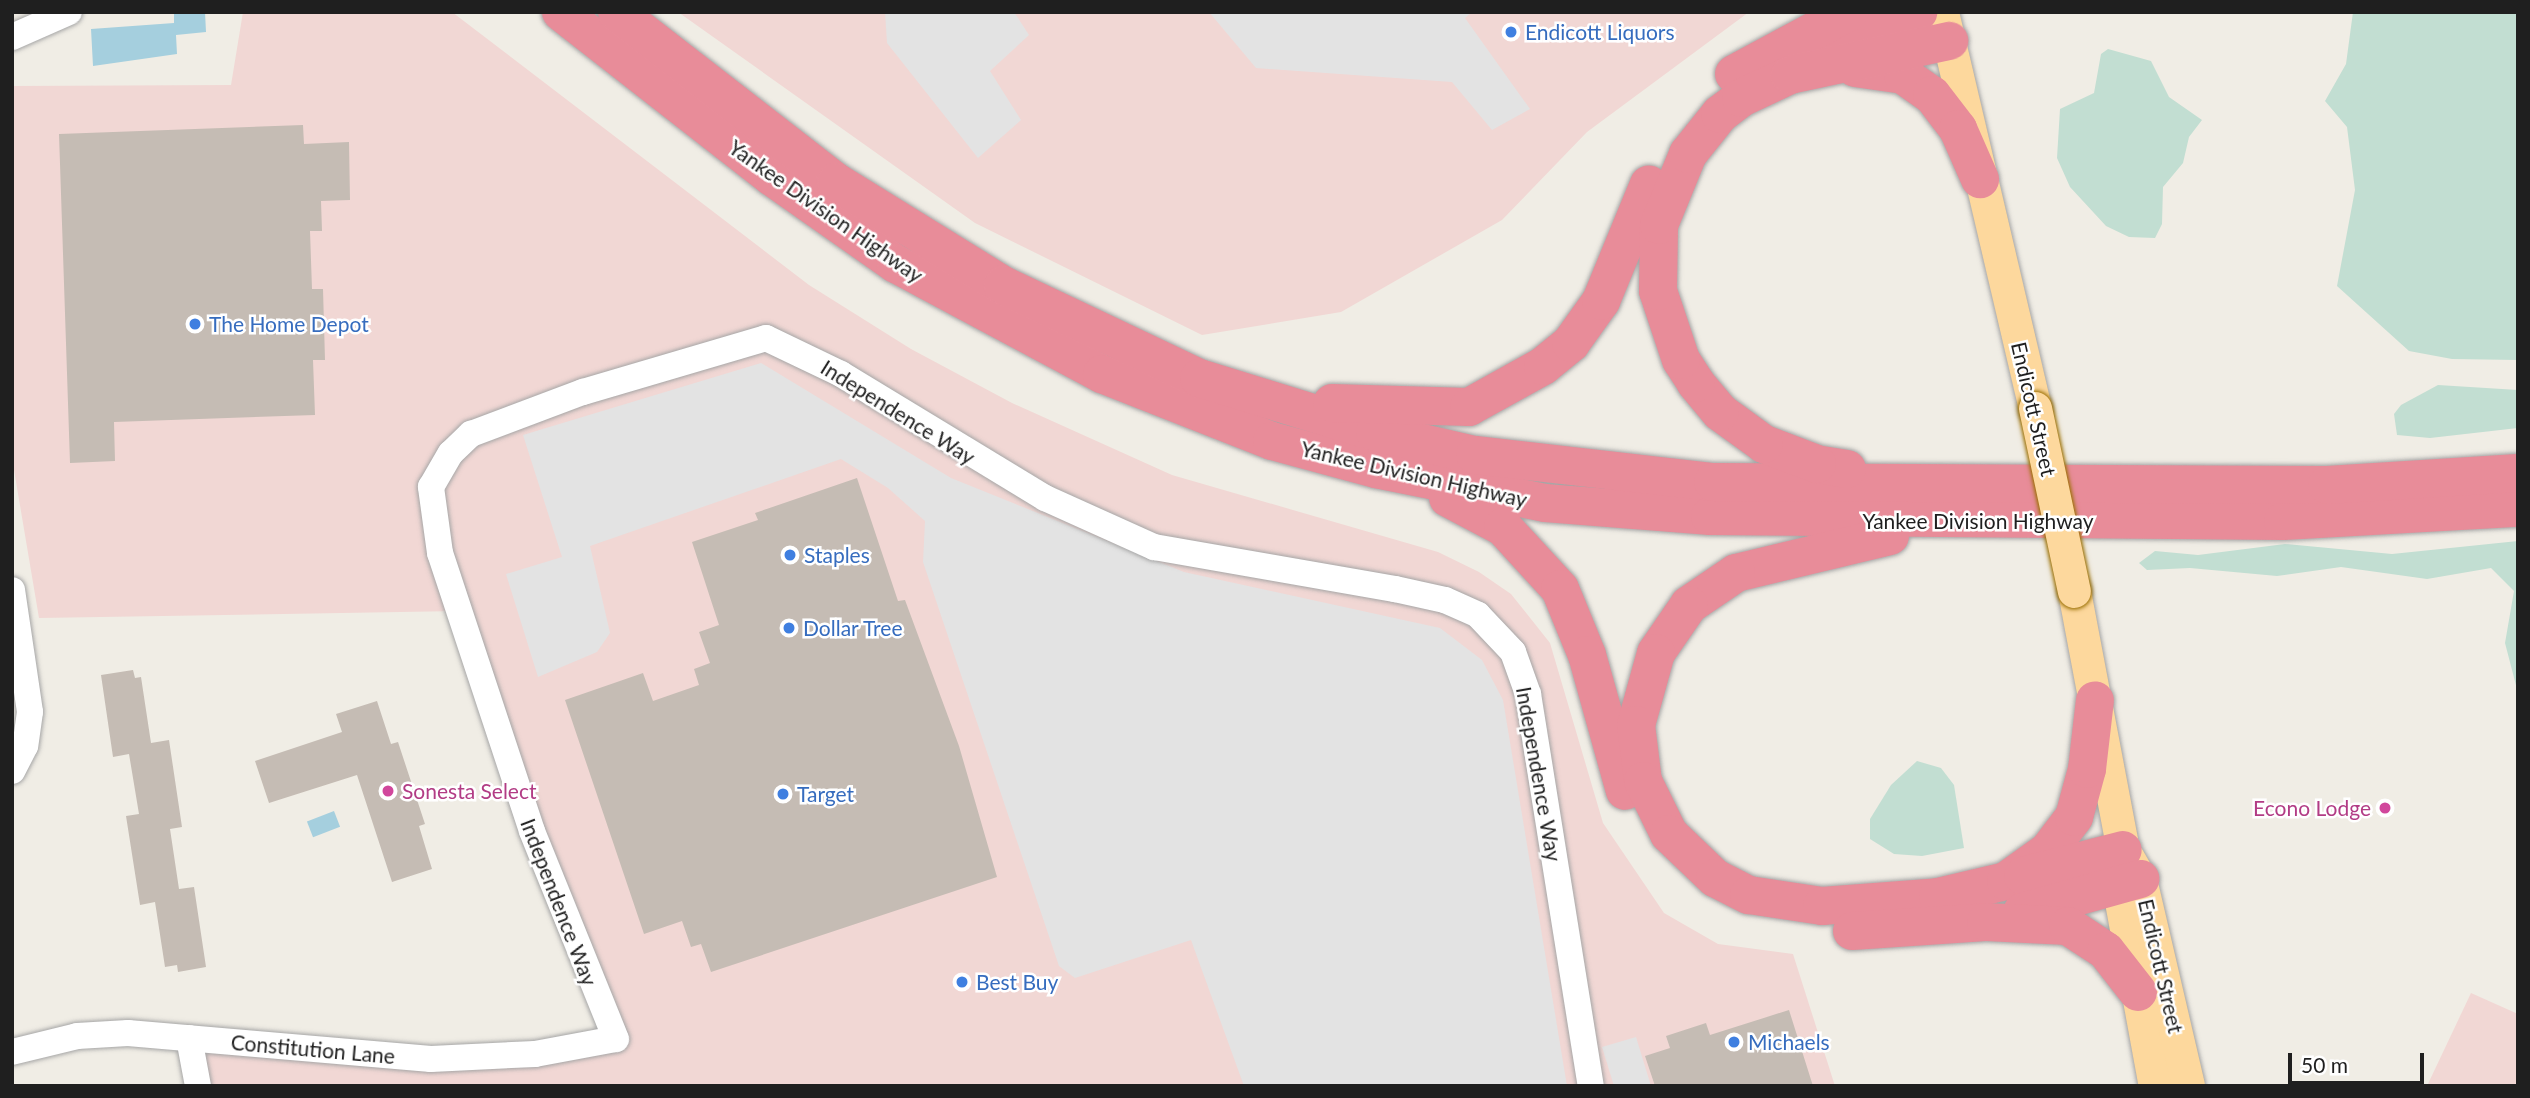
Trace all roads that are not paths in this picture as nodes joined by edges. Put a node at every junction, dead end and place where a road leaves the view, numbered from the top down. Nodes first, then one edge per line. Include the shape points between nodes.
1 (69, 12) edge
2 (561, 12) edge
3 (617, 12) edge
4 (1849, 12) edge
5 (1918, 12) edge
6 (1945, 26) edge
7 (12, 37) edge
8 (1807, 55) junction
9 (1980, 179) junction
10 (1252, 395) junction
11 (1395, 473) junction
12 (2518, 473) edge
13 (1952, 485) junction
14 (2518, 508) edge
15 (1959, 522) junction
16 (12, 590) edge
17 (2095, 701) junction
18 (12, 771) edge
19 (2127, 871) junction
20 (2006, 881) junction
21 (1986, 922) junction
22 (2138, 992) junction
23 (189, 1038) junction
24 (616, 1039) joint
25 (12, 1052) edge
26 (198, 1086) edge
27 (1591, 1086) edge
28 (2155, 1086) edge
29 (2188, 1086) edge

1 - 7 street
2 - 11 highway, Yankee Division Highway via 831,220 896,264 1007,326 1101,374 1249,432
3 - 10 highway, Yankee Division Highway via 836,182 916,235 1139,352
4 - 8 highway
5 - 8 highway
6 - 8 highway
6 - 9 main road, Endicott Street
8 - 9 highway via 1917,82 1958,129
8 - 10 highway via 1732,76 1684,121 1664,152 1616,275 1585,326 1515,385 1469,407 1444,408
8 - 13 highway via 1720,114 1676,174 1660,225 1656,260 1665,318 1696,383 1720,412 1764,444 1817,464
9 - 17 main road, Endicott Street, bridge via 2035,408
10 - 13 highway, Yankee Division Highway via 1375,432 1475,455 1636,477
11 - 15 highway, Yankee Division Highway via 1481,493 1612,510
11 - 21 highway via 1503,527 1560,589 1587,655 1628,798 1643,831 1680,876 1732,910 1804,929 1864,931
12 - 13 highway, Yankee Division Highway via 2326,485
14 - 15 highway, Yankee Division Highway via 2321,520
15 - 20 highway via 1763,563 1714,585 1689,605 1656,653 1636,725 1638,752 1643,781 1669,834 1715,878 1749,895 1784,904 1865,904 1938,897
16 - 18 street via 30,712 25,746
17 - 19 main road, Endicott Street
17 - 20 highway via 2087,769 2074,817 2048,851
19 - 20 highway
19 - 21 highway
19 - 22 main road, Endicott Street
19 - 29 main road, Endicott Street
21 - 22 highway via 2045,921 2078,930 2106,951
22 - 28 main road, Endicott Street
23 - 24 street, Constitution Lane via 430,1059 536,1054
23 - 25 street, Constitution Lane via 77,1036
23 - 26 street
24 - 27 street, Independence Way via 527,818 440,553 431,487 451,453 471,434 583,392 766,338 841,374 1022,485 1154,547 1395,589 1445,600 1478,615 1513,652 1528,694

